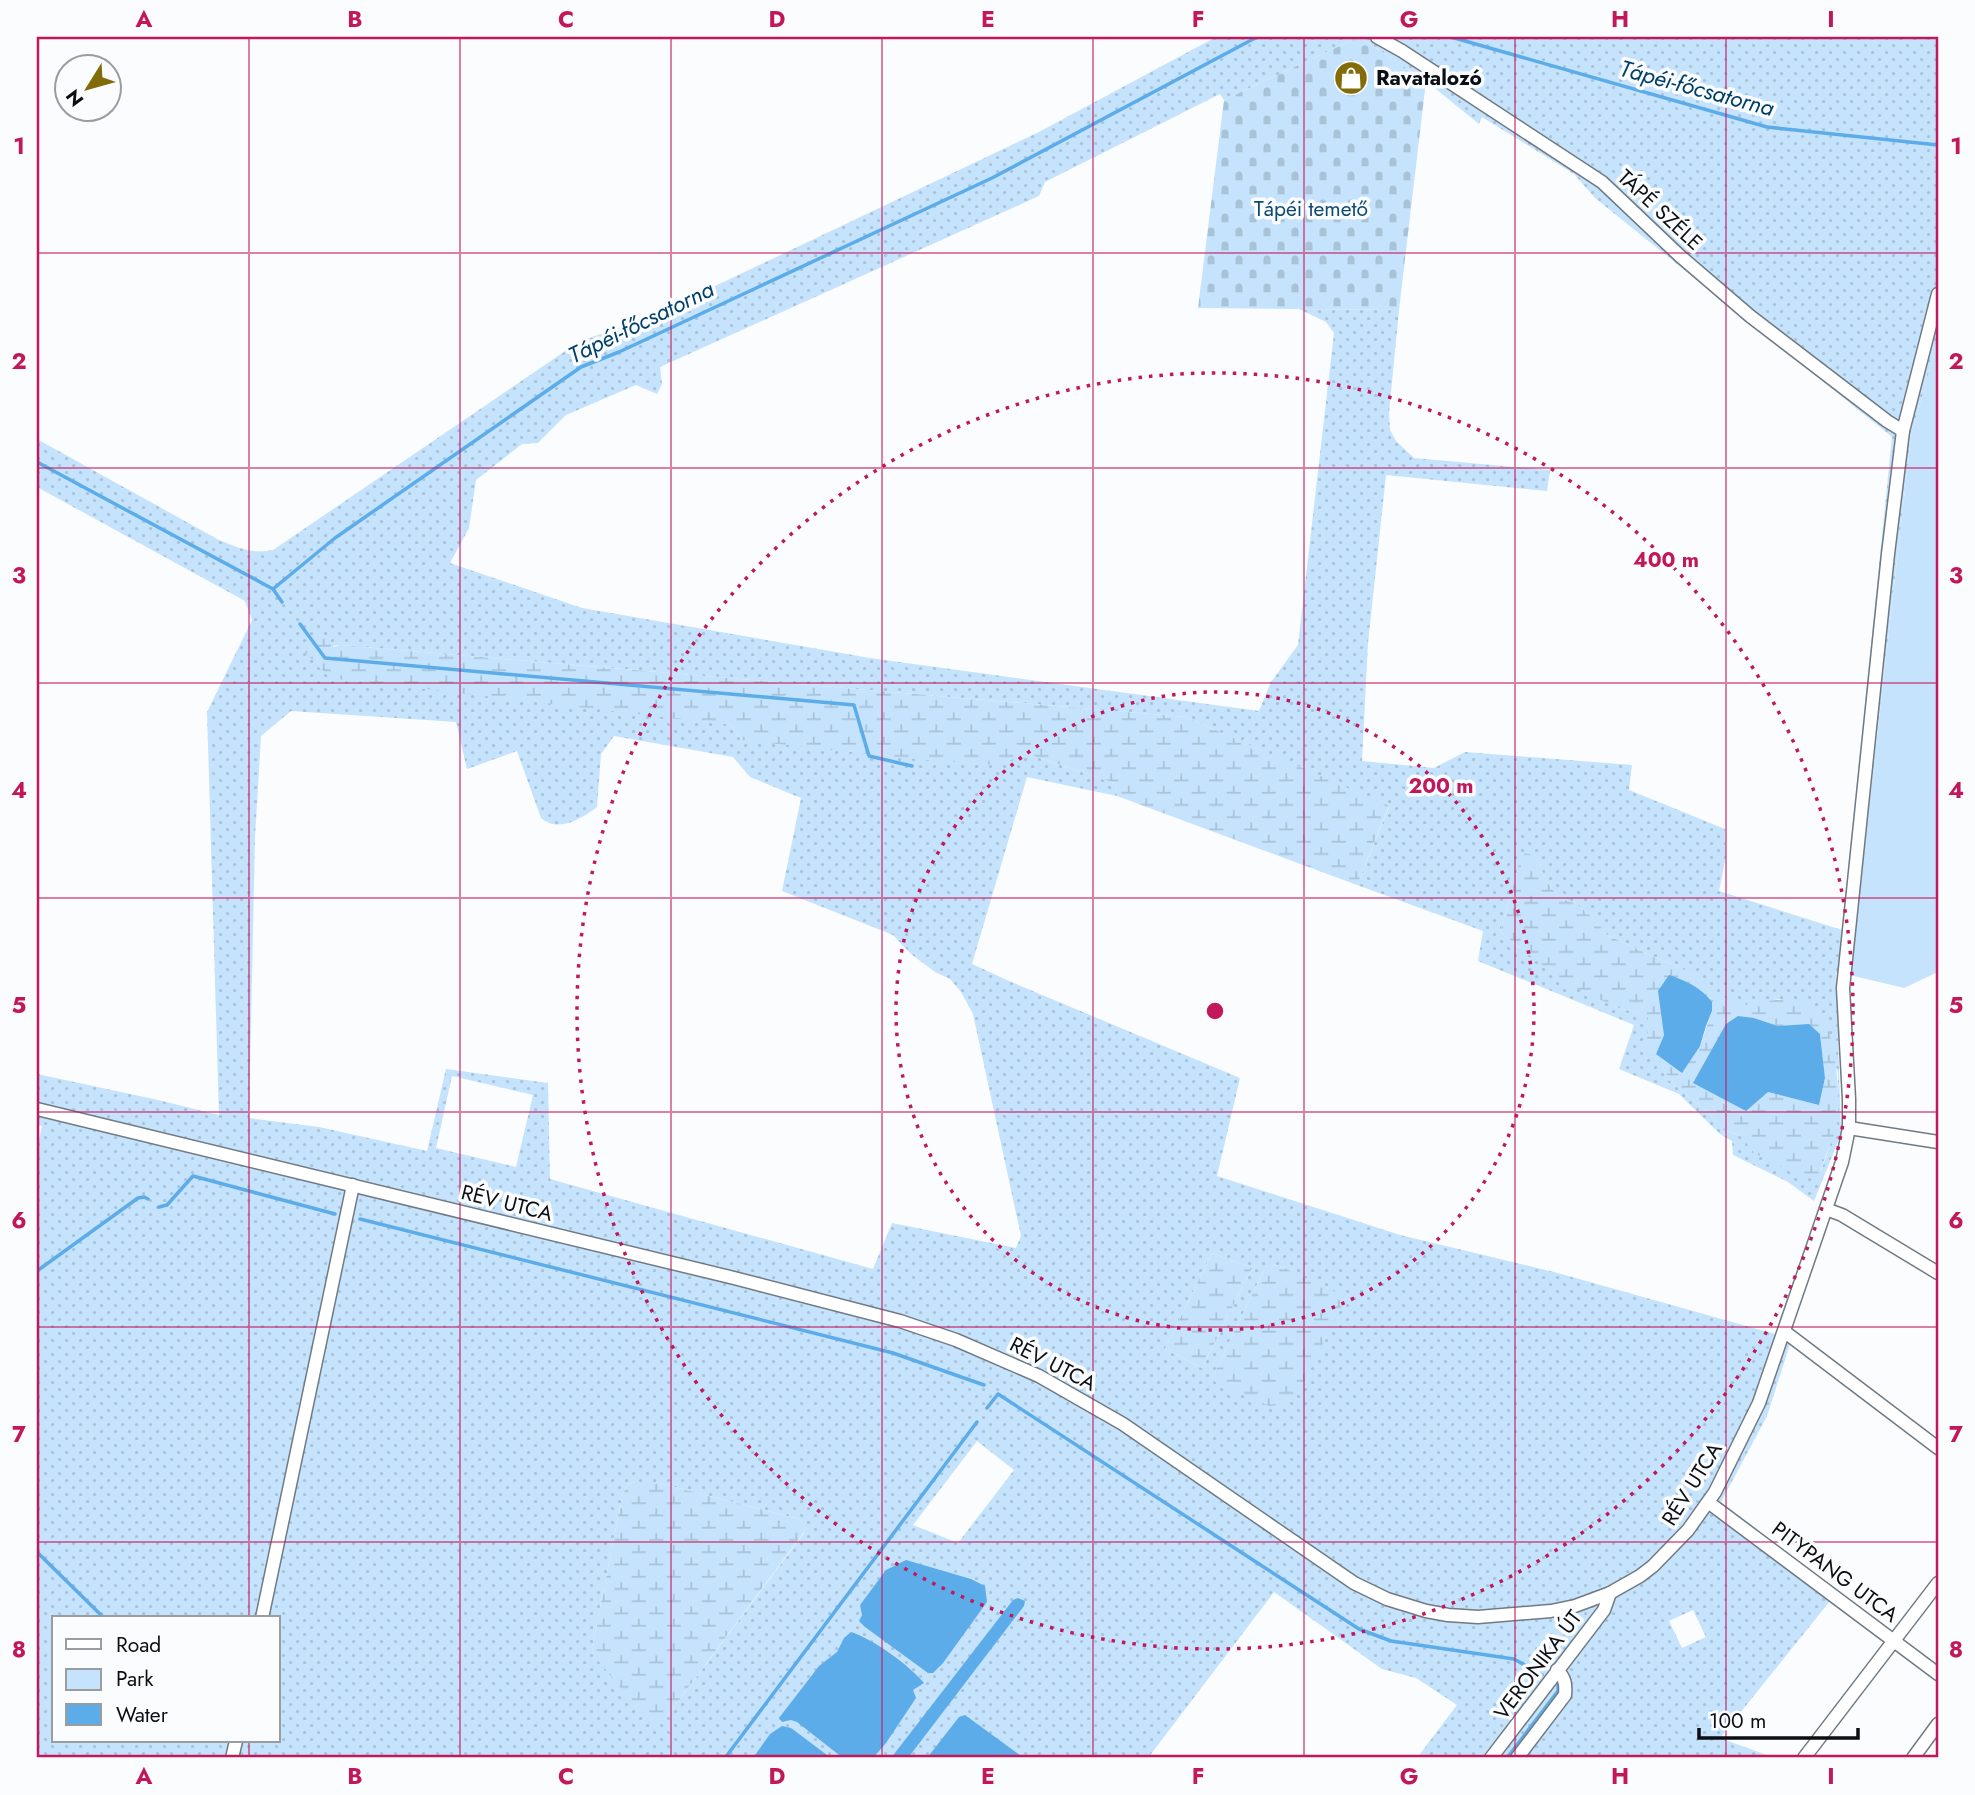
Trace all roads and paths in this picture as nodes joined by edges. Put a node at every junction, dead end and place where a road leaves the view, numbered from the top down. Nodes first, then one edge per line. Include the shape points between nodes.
1 (1377, 37) edge
2 (1938, 294) edge
3 (1903, 431) junction
4 (37, 1109) edge
5 (1849, 1128) junction
6 (1938, 1142) edge
7 (353, 1185) junction
8 (1826, 1209) junction
9 (1938, 1273) edge
10 (1785, 1332) junction
11 (1938, 1448) edge
12 (1708, 1502) junction
13 (1938, 1583) edge
14 (1610, 1593) junction
15 (262, 1616) edge
16 (1895, 1641) junction
17 (1557, 1670) junction
18 (1938, 1674) edge
19 (1938, 1724) edge
20 (1522, 1757) edge
21 (1491, 1758) edge
22 (1804, 1758) edge
23 (1913, 1758) edge

1 - 3 street, TÁPÉ SZÉLE via 1602,182 1750,316
2 - 3 street, RÉV UTCA
3 - 5 street, RÉV UTCA via 1843,988
4 - 7 street, RÉV UTCA
5 - 6 street
5 - 8 street, RÉV UTCA
7 - 14 street, RÉV UTCA via 734,1278 956,1340 1079,1398 1354,1583 1387,1599 1426,1611 1478,1617 1551,1611
7 - 15 street
8 - 9 street
8 - 10 street, RÉV UTCA
10 - 11 street
10 - 12 street, RÉV UTCA via 1759,1403
12 - 14 street, RÉV UTCA via 1666,1554
12 - 16 street, PITYPANG UTCA
13 - 16 street
14 - 17 street, VERONIKA ÚT via 1604,1610
16 - 18 street, PITYPANG UTCA
16 - 22 street
17 - 20 street via 1563,1675 1565,1695
17 - 21 street, VERONIKA ÚT
19 - 23 street

